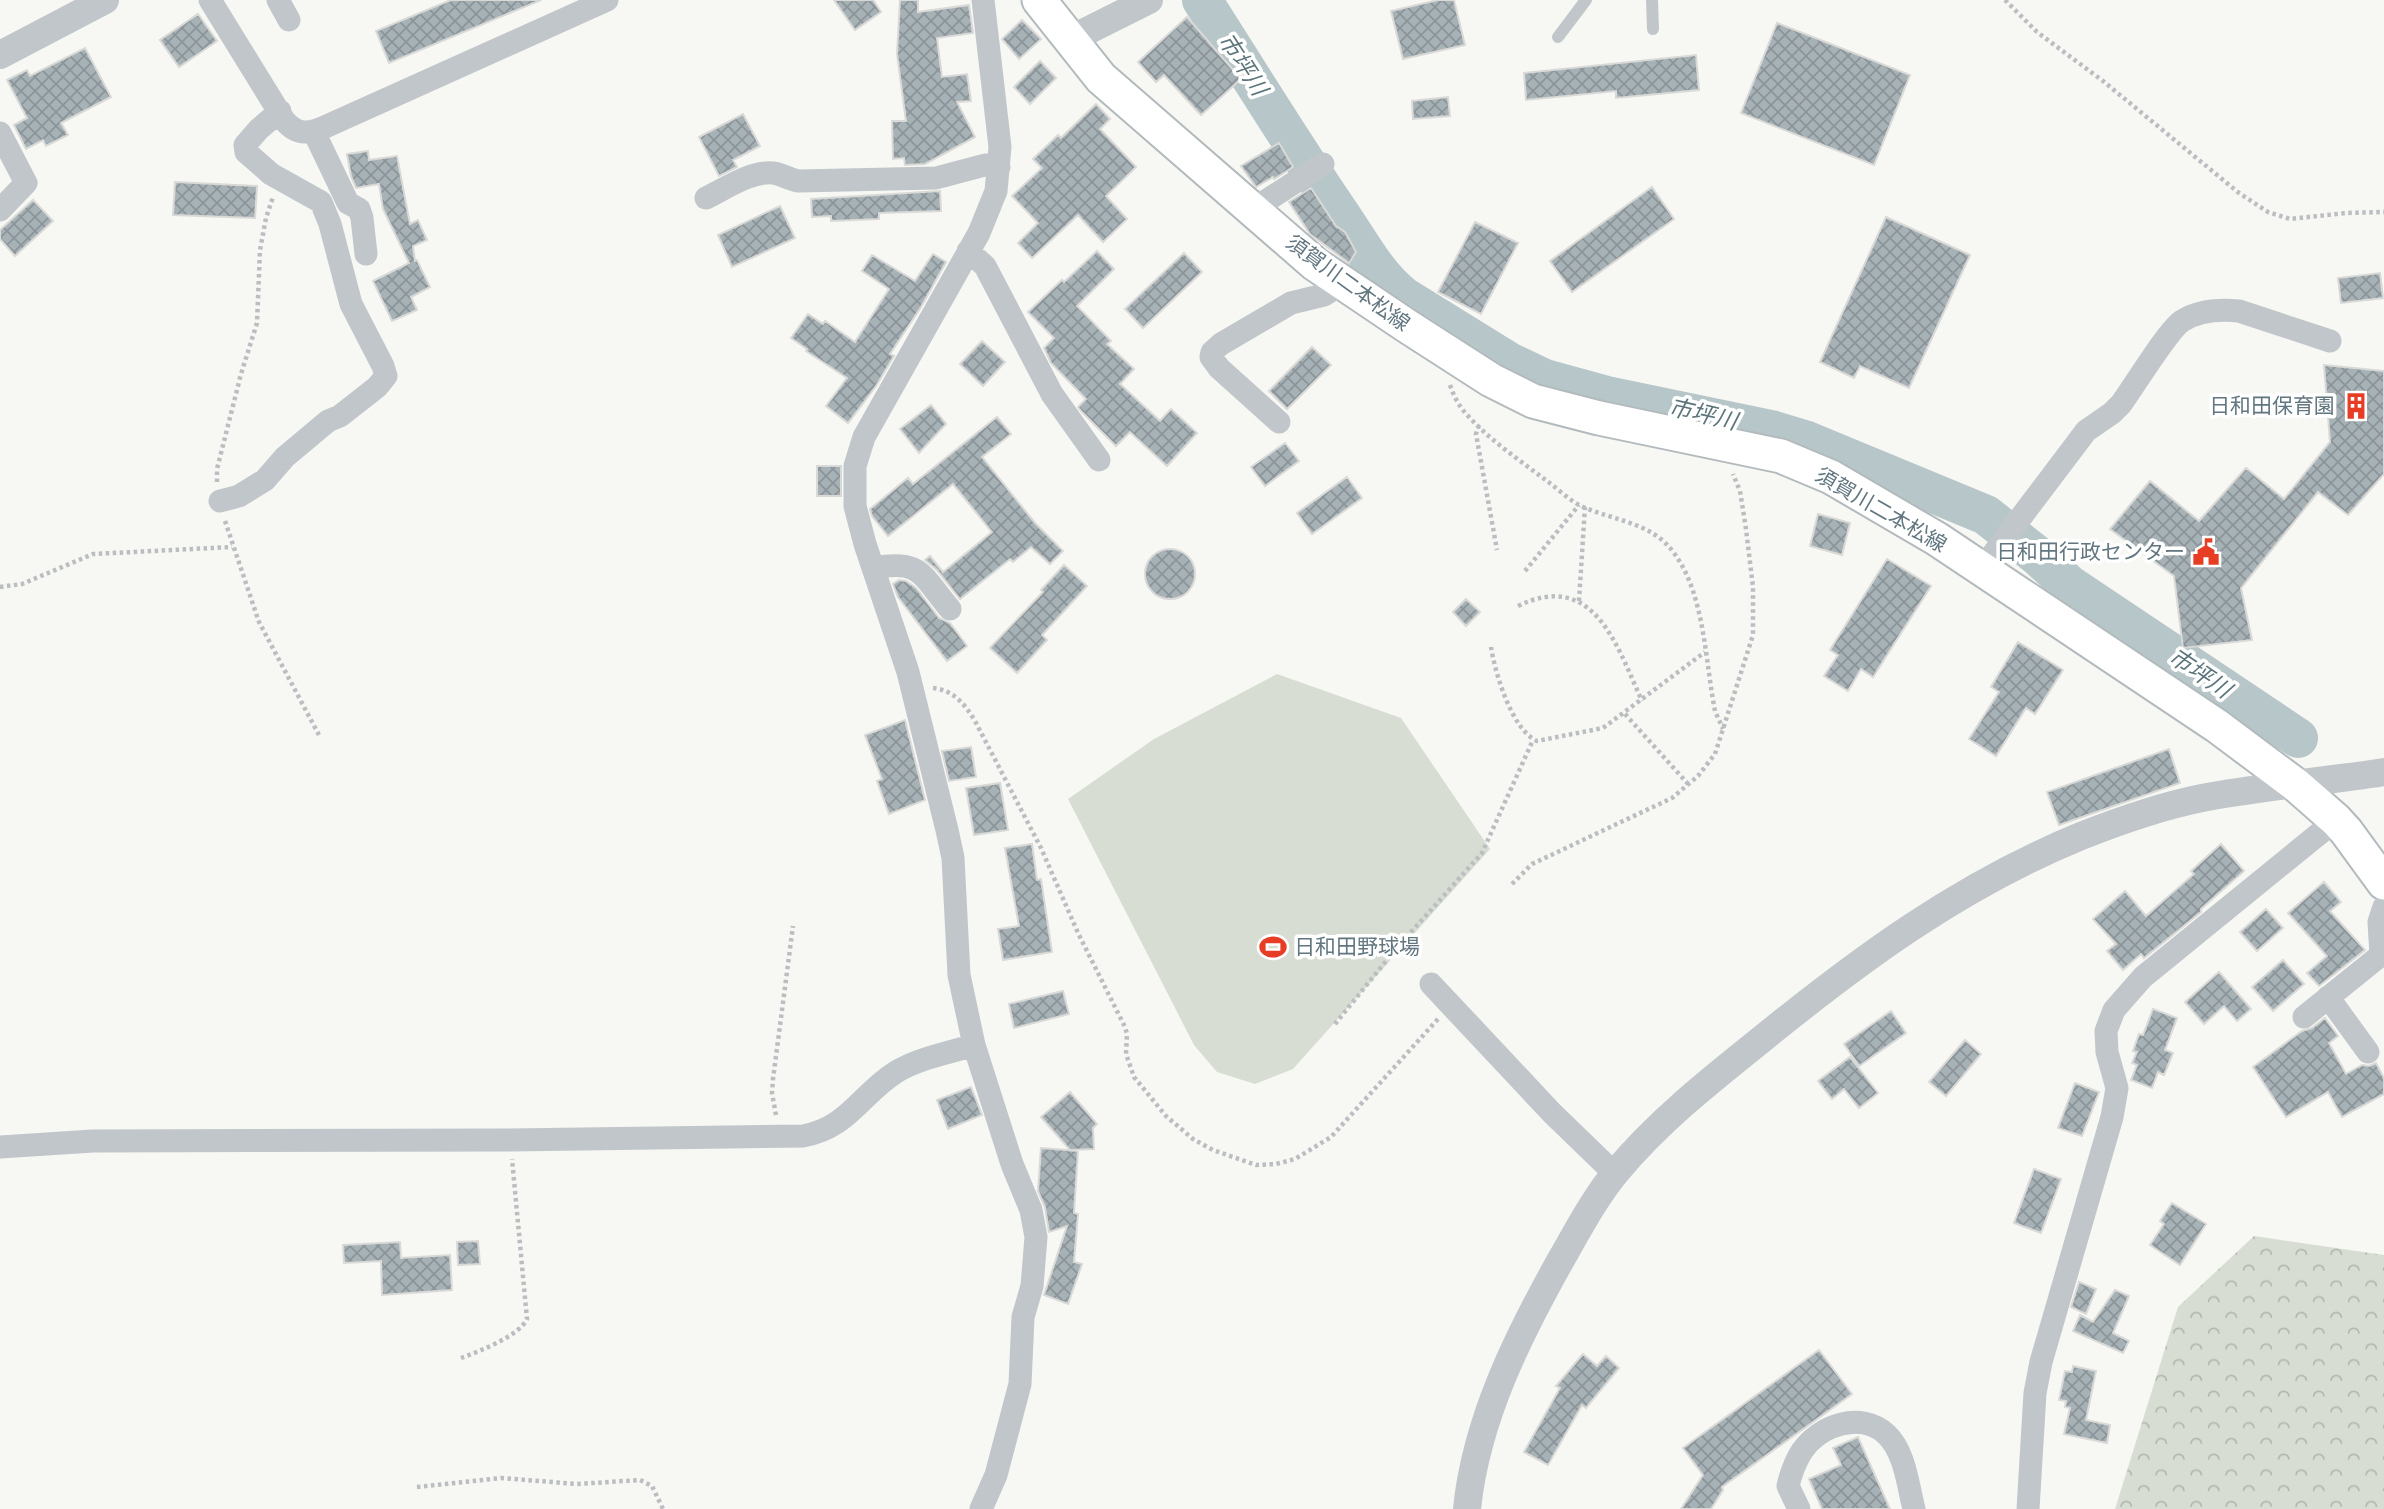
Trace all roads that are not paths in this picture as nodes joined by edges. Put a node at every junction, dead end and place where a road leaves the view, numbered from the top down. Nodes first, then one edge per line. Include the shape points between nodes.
1 (105, 0) edge
2 (209, 0) edge
3 (607, 0) edge
4 (983, 0) edge
5 (1039, 0) edge
6 (1149, 0) edge
7 (1586, 0) edge
8 (1652, 0) edge
9 (69, 8) edge
10 (1653, 29) dead end
11 (1558, 37) dead end
12 (1071, 39) junction
13 (0, 55) edge
14 (280, 111) junction
15 (314, 132) junction
16 (0, 133) edge
17 (1323, 164) dead end
18 (999, 167) junction
19 (706, 198) dead end
20 (0, 210) edge
21 (1252, 210) junction
22 (968, 251) junction
23 (366, 254) dead end
24 (1343, 283) junction
25 (2330, 341) dead end
26 (1279, 422) dead end
27 (1099, 460) dead end
28 (220, 501) dead end
29 (873, 568) junction
30 (1981, 570) junction
31 (950, 609) dead end
32 (2384, 772) edge
33 (2296, 785) junction
34 (2336, 820) junction
35 (2382, 876) edge
36 (2384, 907) edge
37 (1431, 984) dead end
38 (2328, 997) junction
39 (2304, 1017) dead end
40 (974, 1045) junction
41 (2368, 1052) dead end
42 (0, 1147) edge
43 (1614, 1173) junction
44 (981, 1509) edge
45 (1467, 1509) edge
46 (1799, 1509) edge
47 (1914, 1509) edge
48 (2028, 1509) edge

1 - 9 street
2 - 14 street
3 - 15 street
4 - 18 street
5 - 12 main road, 須賀川二本松線
6 - 12 street
7 - 11 lane
8 - 10 lane
9 - 13 street
12 - 21 main road, 須賀川二本松線 via 1101,78
14 - 15 street via 295,131
14 - 28 street via 245,145 246,152 271,174 321,202 351,304 386,376 285,457 265,480 239,496
15 - 23 street via 348,203 359,209
16 - 20 street via 26,183
17 - 21 street
18 - 19 street via 985,165 936,178 799,181 771,173 749,177
18 - 22 street via 990,208
21 - 24 main road, 須賀川二本松線
22 - 27 street via 985,266 1052,394
22 - 29 street via 859,452 855,506
24 - 26 street via 1324,295 1291,303 1212,352 1219,368
24 - 30 main road, 須賀川二本松線 via 1533,401 1781,456 1831,477
25 - 30 street via 2239,311 2202,313 2178,323 2121,404 2086,430
29 - 31 street via 897,564 916,569
29 - 40 street via 911,684 953,858 959,975
30 - 33 main road, 須賀川二本松線 via 2217,726
32 - 33 street
33 - 34 main road, 須賀川二本松線
33 - 43 street via 2200,799 2081,836 1928,915 1811,999 1678,1107
34 - 35 main road, 須賀川二本松線
34 - 48 street via 2143,977 2114,1010 2106,1031 2117,1088 2041,1362
36 - 38 street via 2379,922 2381,955
37 - 43 street
38 - 39 street
38 - 41 street
40 - 42 street via 902,1069 827,1130 803,1136 93,1141
40 - 44 street via 1031,1210 1036,1237 1032,1286 1023,1317 1020,1384 996,1475
43 - 45 street via 1541,1294 1513,1353 1487,1417
46 - 47 street via 1788,1486 1804,1448 1838,1424 1861,1422 1892,1441

